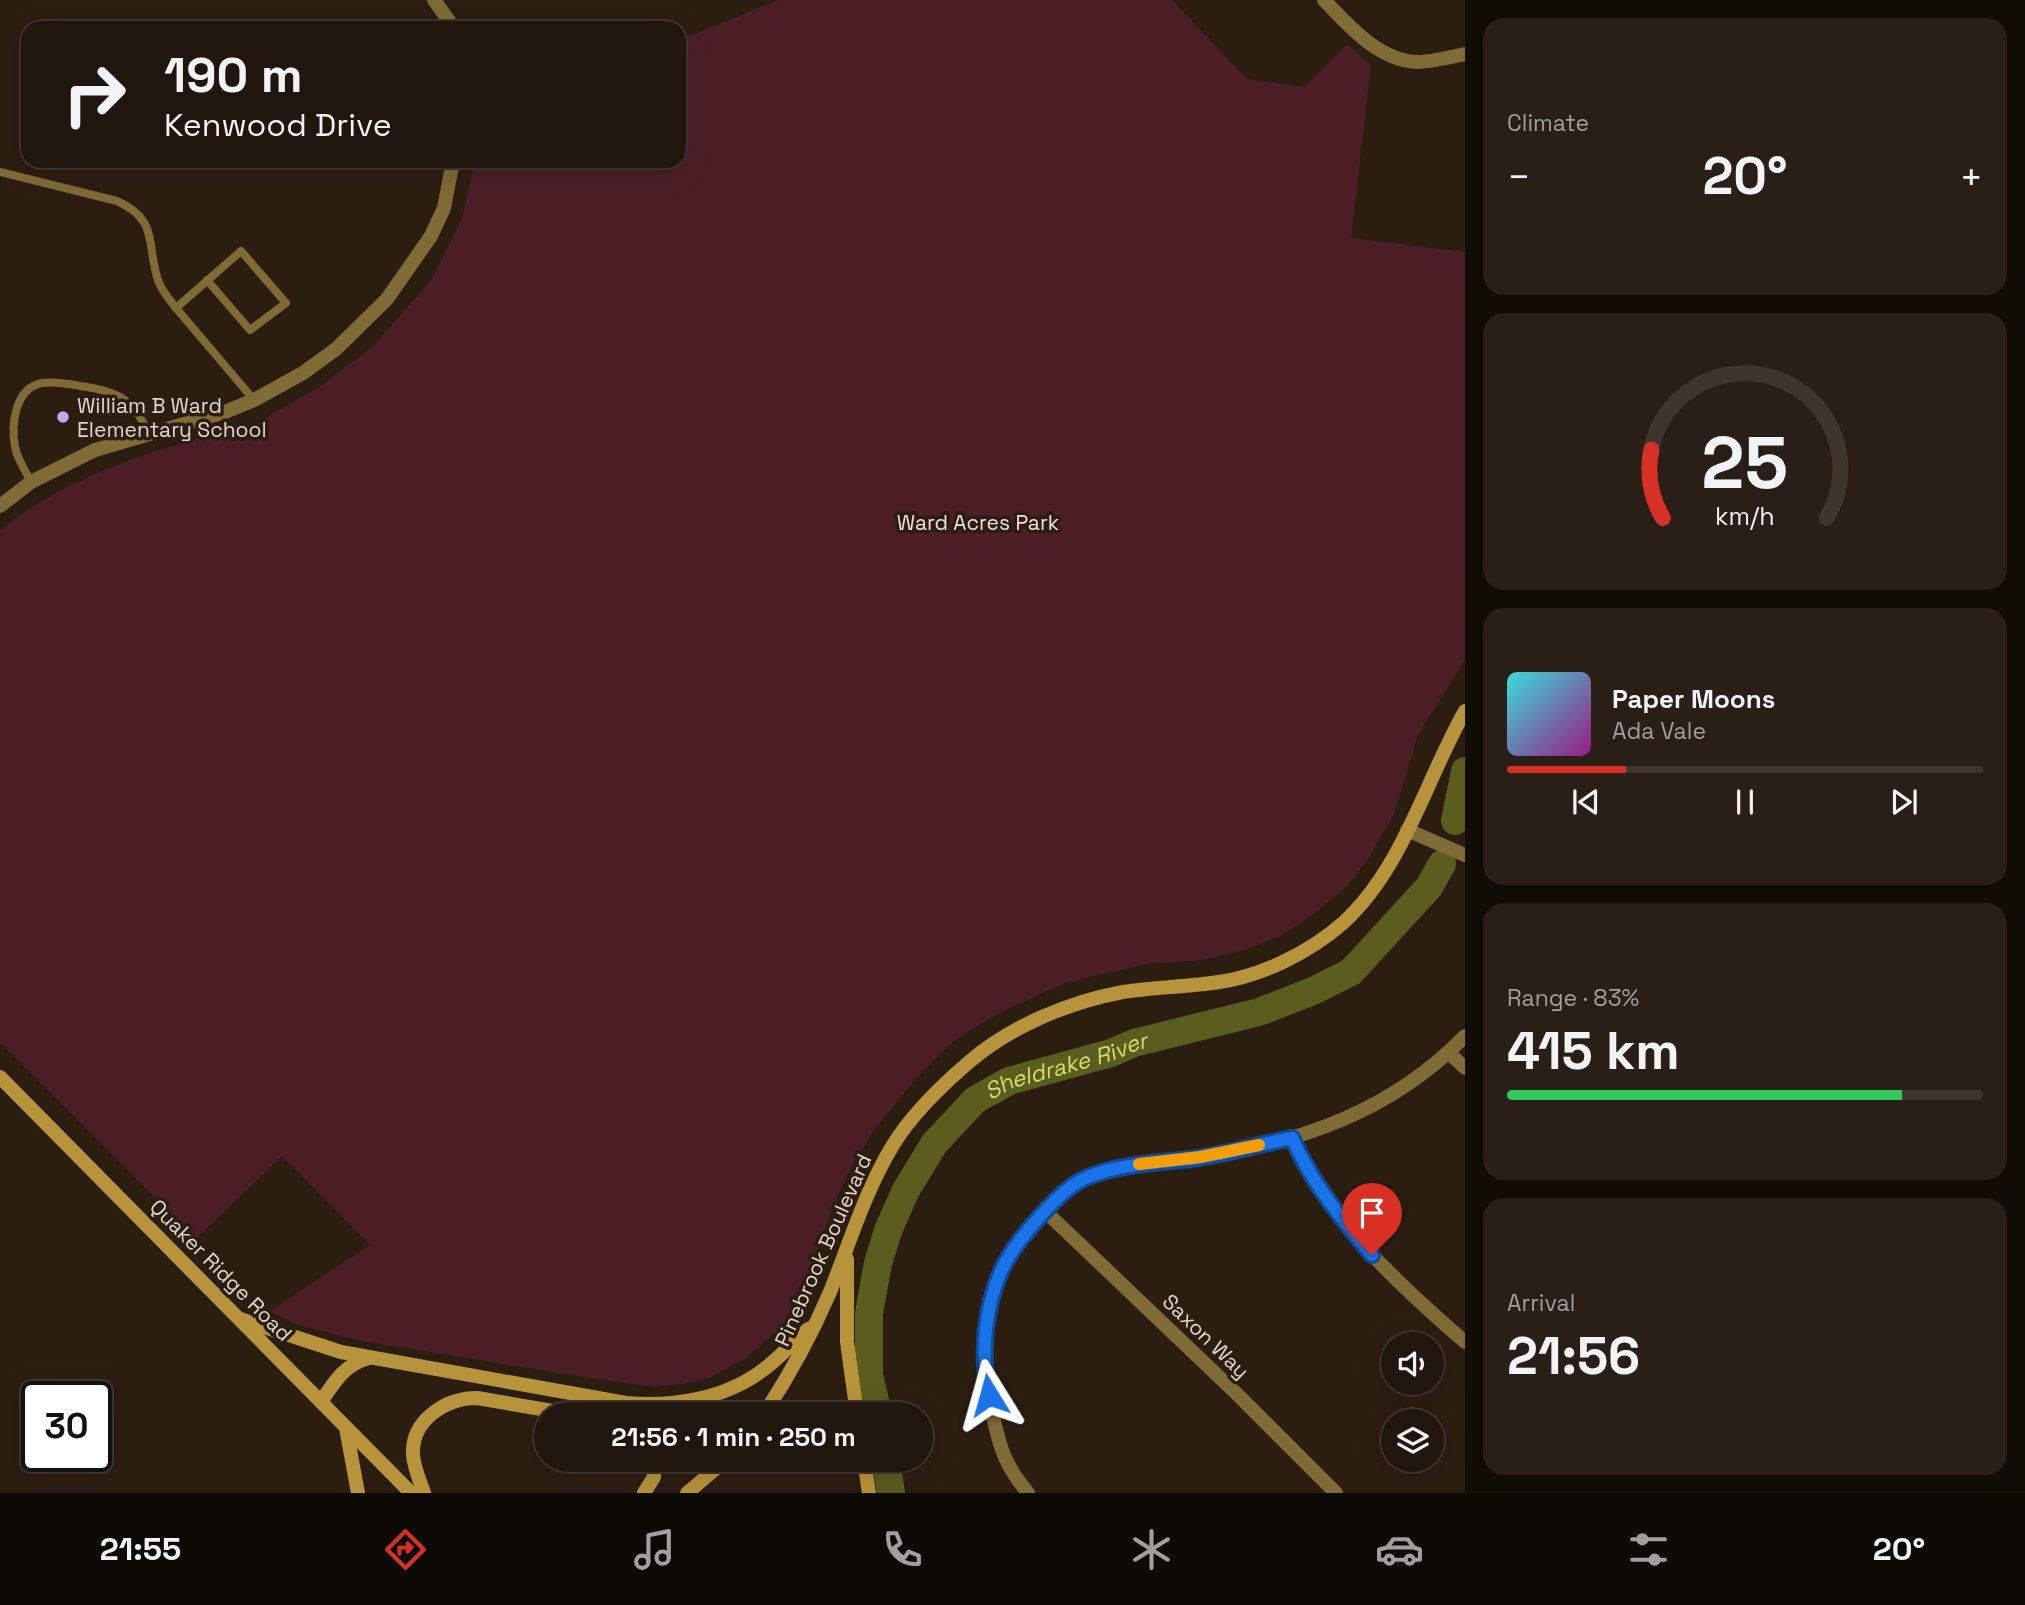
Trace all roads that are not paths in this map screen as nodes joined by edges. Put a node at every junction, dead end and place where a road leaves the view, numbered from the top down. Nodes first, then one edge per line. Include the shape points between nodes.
1 (434, 0) edge
2 (1324, 0) edge
3 (449, 21) edge
4 (1465, 54) edge
5 (452, 168) edge
6 (0, 172) edge
7 (206, 280) junction
8 (176, 308) junction
9 (254, 400) junction
10 (149, 433) junction
11 (31, 482) junction
12 (0, 506) edge
13 (1465, 711) edge
14 (1407, 830) junction
15 (1465, 855) edge
16 (1465, 1036) edge
17 (1448, 1053) junction
18 (1465, 1068) edge
19 (0, 1077) edge
20 (1292, 1138) junction
21 (1045, 1211) junction
22 (846, 1249) junction
23 (240, 1319) junction
24 (814, 1324) junction
25 (1465, 1342) edge
26 (371, 1357) junction
27 (321, 1402) junction
28 (771, 1402) edge
29 (855, 1402) edge
30 (534, 1408) edge
31 (346, 1427) junction
32 (654, 1472) edge
33 (712, 1472) edge
34 (866, 1472) edge
35 (358, 1493) edge
36 (411, 1493) edge
37 (424, 1493) edge
38 (644, 1493) edge
39 (687, 1493) edge
40 (869, 1493) edge
41 (1028, 1493) edge
42 (1336, 1493) edge

1 - 3 street
2 - 4 street via 1384,55 1417,62
5 - 9 street via 444,208 431,236 387,299 336,349
6 - 8 lane via 134,209 147,224 158,281
7 - 7 lane via 241,251 286,303 250,330
7 - 8 lane
8 - 9 lane
9 - 10 street
10 - 11 street via 95,450
10 - 11 lane via 132,405 117,396 93,387 42,383 21,397 13,429 15,450
11 - 12 street
13 - 14 street, Pinebrook Boulevard
14 - 15 street
14 - 22 street, Pinebrook Boulevard via 1379,880 1344,921 1293,956 1222,982 1144,989 1075,1005 1022,1028 970,1061 925,1104 894,1144
16 - 17 street
17 - 18 street
17 - 20 street via 1393,1095
19 - 23 street, Quaker Ridge Road
20 - 21 street via 1200,1157 1129,1165 1085,1178
20 - 25 street via 1306,1170 1372,1255
21 - 41 street via 1003,1266 986,1334 984,1372 999,1442 1010,1472
21 - 42 street, Saxon Way
22 - 24 street, Pinebrook Boulevard
22 - 29 street via 847,1342
23 - 26 street via 318,1346
23 - 27 street, Quaker Ridge Road
24 - 26 street via 747,1380 708,1396 669,1404 626,1403
24 - 28 street, Pinebrook Boulevard
26 - 27 street via 340,1374
27 - 31 street, Quaker Ridge Road
30 - 37 street via 477,1398 441,1406 424,1423 414,1443
31 - 35 street
31 - 36 street, Quaker Ridge Road
32 - 38 street
33 - 39 street
34 - 40 street

